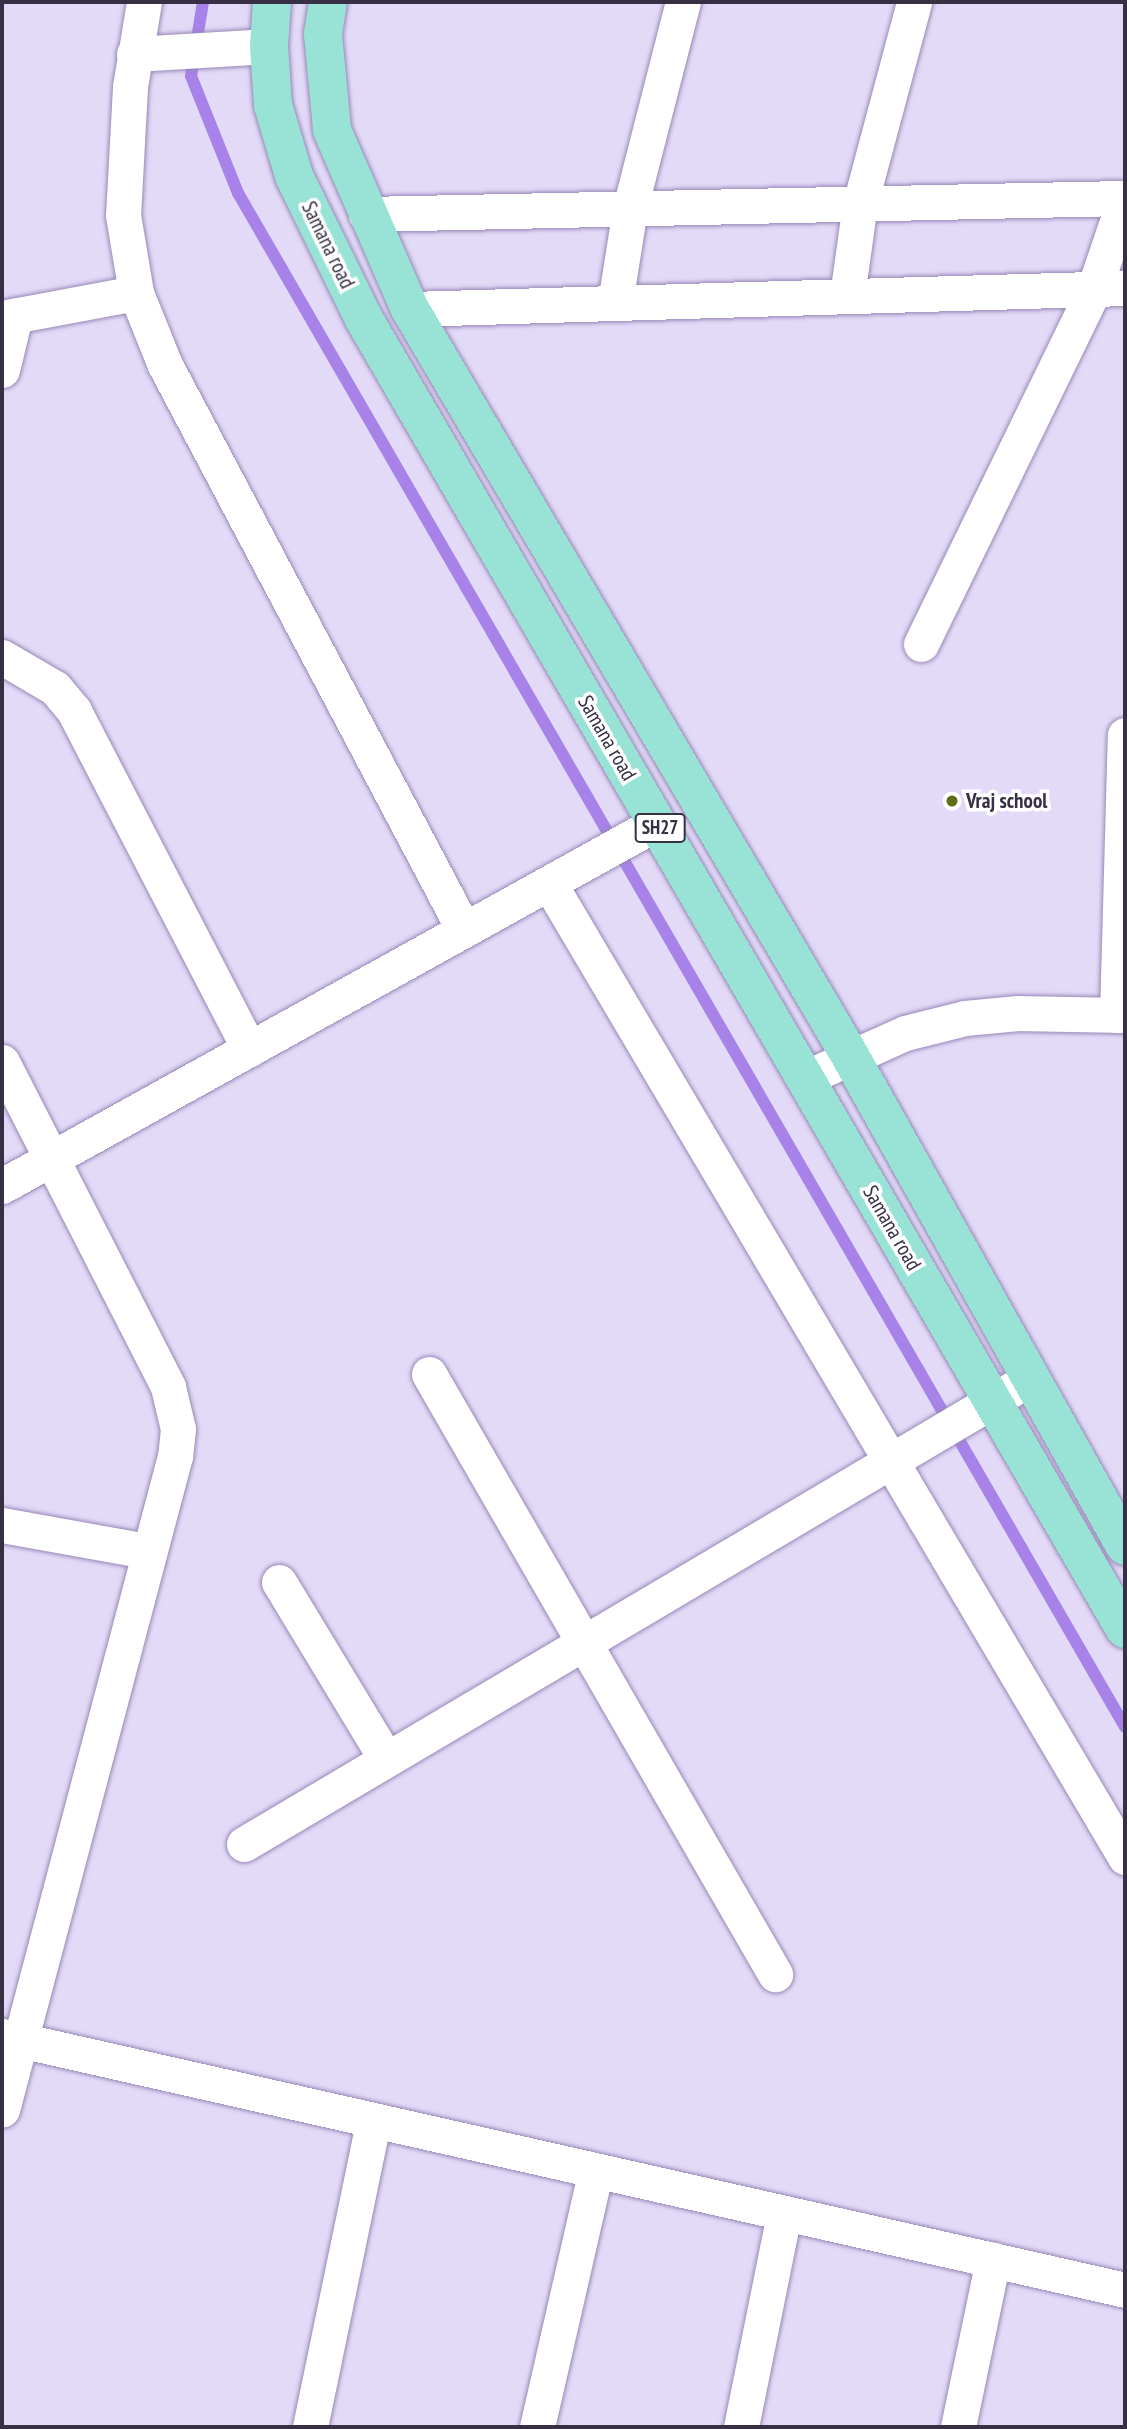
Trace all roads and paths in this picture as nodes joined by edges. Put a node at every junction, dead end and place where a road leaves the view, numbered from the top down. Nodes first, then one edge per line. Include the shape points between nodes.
1 (144, 2) edge
2 (272, 2) edge
3 (328, 2) edge
4 (683, 2) edge
5 (914, 2) edge
6 (268, 46) junction
7 (163, 52) junction
8 (1125, 198) edge
9 (860, 204) junction
10 (630, 208) junction
11 (366, 214) junction
12 (1110, 289) edge
13 (136, 293) junction
14 (848, 296) junction
15 (615, 303) junction
16 (410, 309) junction
17 (8, 317) edge
18 (2, 370) edge
19 (921, 644) dead end
20 (2, 657) edge
21 (1125, 735) edge
22 (657, 823) junction
23 (549, 884) junction
24 (464, 930) junction
25 (1121, 1015) edge
26 (249, 1049) junction
27 (849, 1054) junction
28 (2, 1062) edge
29 (805, 1078) junction
30 (48, 1160) junction
31 (2, 1186) edge
32 (429, 1374) dead end
33 (1031, 1378) junction
34 (992, 1400) junction
35 (920, 1441) junction
36 (2, 1525) edge
37 (1125, 1546) edge
38 (147, 1551) junction
39 (279, 1582) dead end
40 (1125, 1629) edge
41 (585, 1641) junction
42 (386, 1759) junction
43 (244, 1843) dead end
44 (1125, 1857) edge
45 (775, 1974) dead end
46 (10, 2038) edge
47 (2, 2110) edge
48 (373, 2122) junction
49 (595, 2173) junction
50 (784, 2214) junction
51 (993, 2260) junction
52 (1125, 2290) edge
53 (310, 2427) edge
54 (537, 2427) edge
55 (741, 2427) edge
56 (958, 2427) edge

1 - 7 street
2 - 6 main road, Samana road / SH27
3 - 11 main road, SH27 via 323,34 332,130
4 - 10 street
5 - 9 street
6 - 7 street
6 - 22 main road, Samana road / SH27 via 274,105 295,176 364,319
7 - 13 street via 123,215
8 - 9 street
8 - 12 street
9 - 10 street
9 - 14 street
10 - 11 street
10 - 15 street
11 - 16 main road, SH27
12 - 14 street
12 - 19 street
13 - 17 street
13 - 24 street via 165,365
14 - 15 street
15 - 16 street
16 - 27 main road, SH27
17 - 18 street
20 - 26 street via 55,688 74,711
21 - 25 street
22 - 23 street
22 - 29 main road, Samana road / SH27
23 - 24 street
23 - 35 street
24 - 26 street
25 - 27 street via 1018,1013 965,1018 905,1032
26 - 30 street
27 - 29 street
27 - 33 main road, SH27
28 - 30 street
29 - 34 main road, Samana road / SH27
30 - 31 street
30 - 38 street via 176,1407 175,1456
32 - 41 street
33 - 34 street
33 - 37 main road, SH27
34 - 35 street
34 - 40 main road, Samana road / SH27
35 - 41 street
35 - 44 street
36 - 38 street
38 - 46 street
39 - 42 street
41 - 42 street
41 - 45 street
42 - 43 street
46 - 47 street
46 - 48 street
48 - 49 street
48 - 53 street
49 - 50 street
49 - 54 street
50 - 51 street
50 - 55 street
51 - 52 street
51 - 56 street

